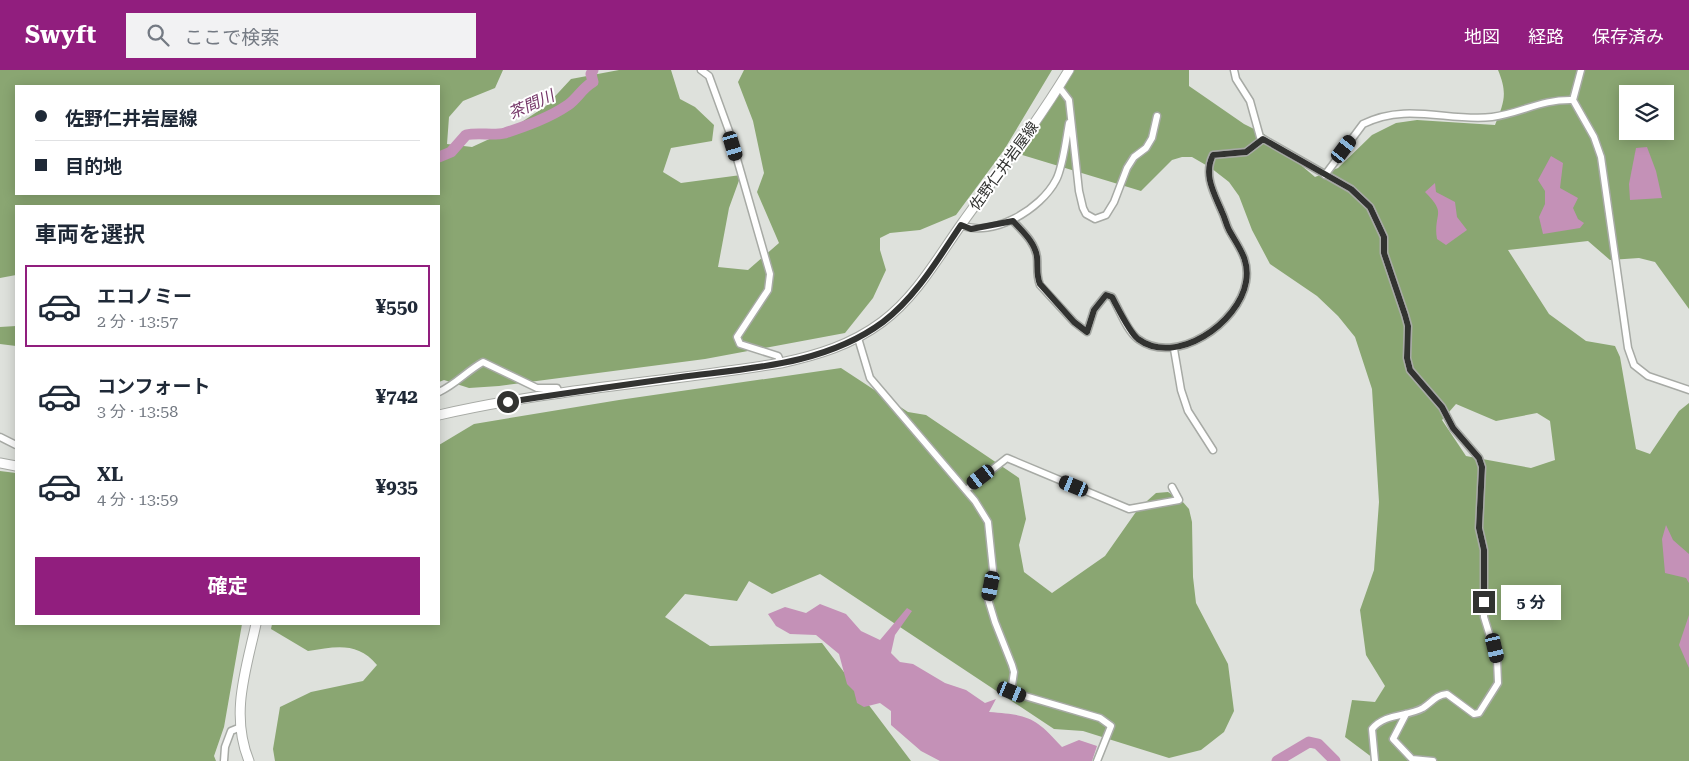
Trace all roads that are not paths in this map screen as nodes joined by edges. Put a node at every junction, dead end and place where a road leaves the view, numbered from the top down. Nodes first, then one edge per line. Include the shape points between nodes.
1 (701, 70) edge
2 (1069, 70) edge
3 (1234, 70) edge
4 (1581, 70) edge
5 (1059, 87) junction
6 (1573, 100) junction
7 (1157, 116) dead end
8 (1070, 117) junction
9 (1263, 139) junction
10 (1325, 175) junction
11 (1013, 221) junction
12 (961, 225) junction
13 (858, 338) junction
14 (1174, 349) junction
15 (781, 362) junction
16 (1689, 390) edge
17 (440, 391) edge
18 (560, 394) junction
19 (440, 415) edge
20 (0, 437) edge
21 (15, 444) edge
22 (1213, 450) dead end
23 (0, 463) edge
24 (15, 466) edge
25 (1172, 487) dead end
26 (966, 490) junction
27 (256, 625) edge
28 (1406, 714) junction
29 (241, 727) junction
30 (224, 761) edge
31 (248, 761) edge
32 (1097, 761) edge
33 (1375, 761) edge
34 (1433, 761) edge

1 - 15 street via 709,76 728,131 770,274 768,290 737,337 740,344 778,356
2 - 5 main road, 佐野仁井岩屋線
3 - 9 street via 1250,101 1255,127
4 - 6 street
5 - 8 street via 1069,100
5 - 12 main road, 佐野仁井岩屋線
6 - 10 street via 1544,102 1489,117 1421,113 1370,121 1364,124
6 - 16 street via 1594,137 1601,157 1624,324 1634,365 1648,376
7 - 8 street via 1152,138 1127,168 1114,202 1106,215 1095,220 1083,208
8 - 11 street via 1057,180 1039,202
9 - 10 street
9 - 14 street via 1246,152 1213,155 1210,161 1211,189 1247,263 1242,296 1211,331
10 - 28 street via 1363,198 1375,215 1406,320 1410,370 1442,407 1482,467 1479,528 1484,550 1484,617 1497,659 1498,683 1479,713 1474,714 1447,694 1440,694 1424,707
11 - 12 street via 971,229
11 - 14 street via 1036,250 1040,284 1074,322 1087,332 1094,310 1106,295 1112,297 1136,338 1161,349
12 - 13 main road, 佐野仁井岩屋線 via 916,289 884,321
13 - 15 main road, 佐野仁井岩屋線 via 815,356
13 - 26 street via 870,378
14 - 22 street via 1188,411
15 - 18 main road, 佐野仁井岩屋線
17 - 18 street via 483,362 537,388 557,388
18 - 19 main road, 佐野仁井岩屋線
20 - 21 street
23 - 24 main road
25 - 26 street via 1179,500 1129,509 1007,458
26 - 32 street via 988,522 994,580 988,599 1014,672 1012,692 1100,718 1112,726
27 - 29 main road via 242,680
28 - 33 street via 1379,720 1372,729
28 - 34 street via 1393,739 1412,759
29 - 30 street via 230,730
29 - 31 main road

